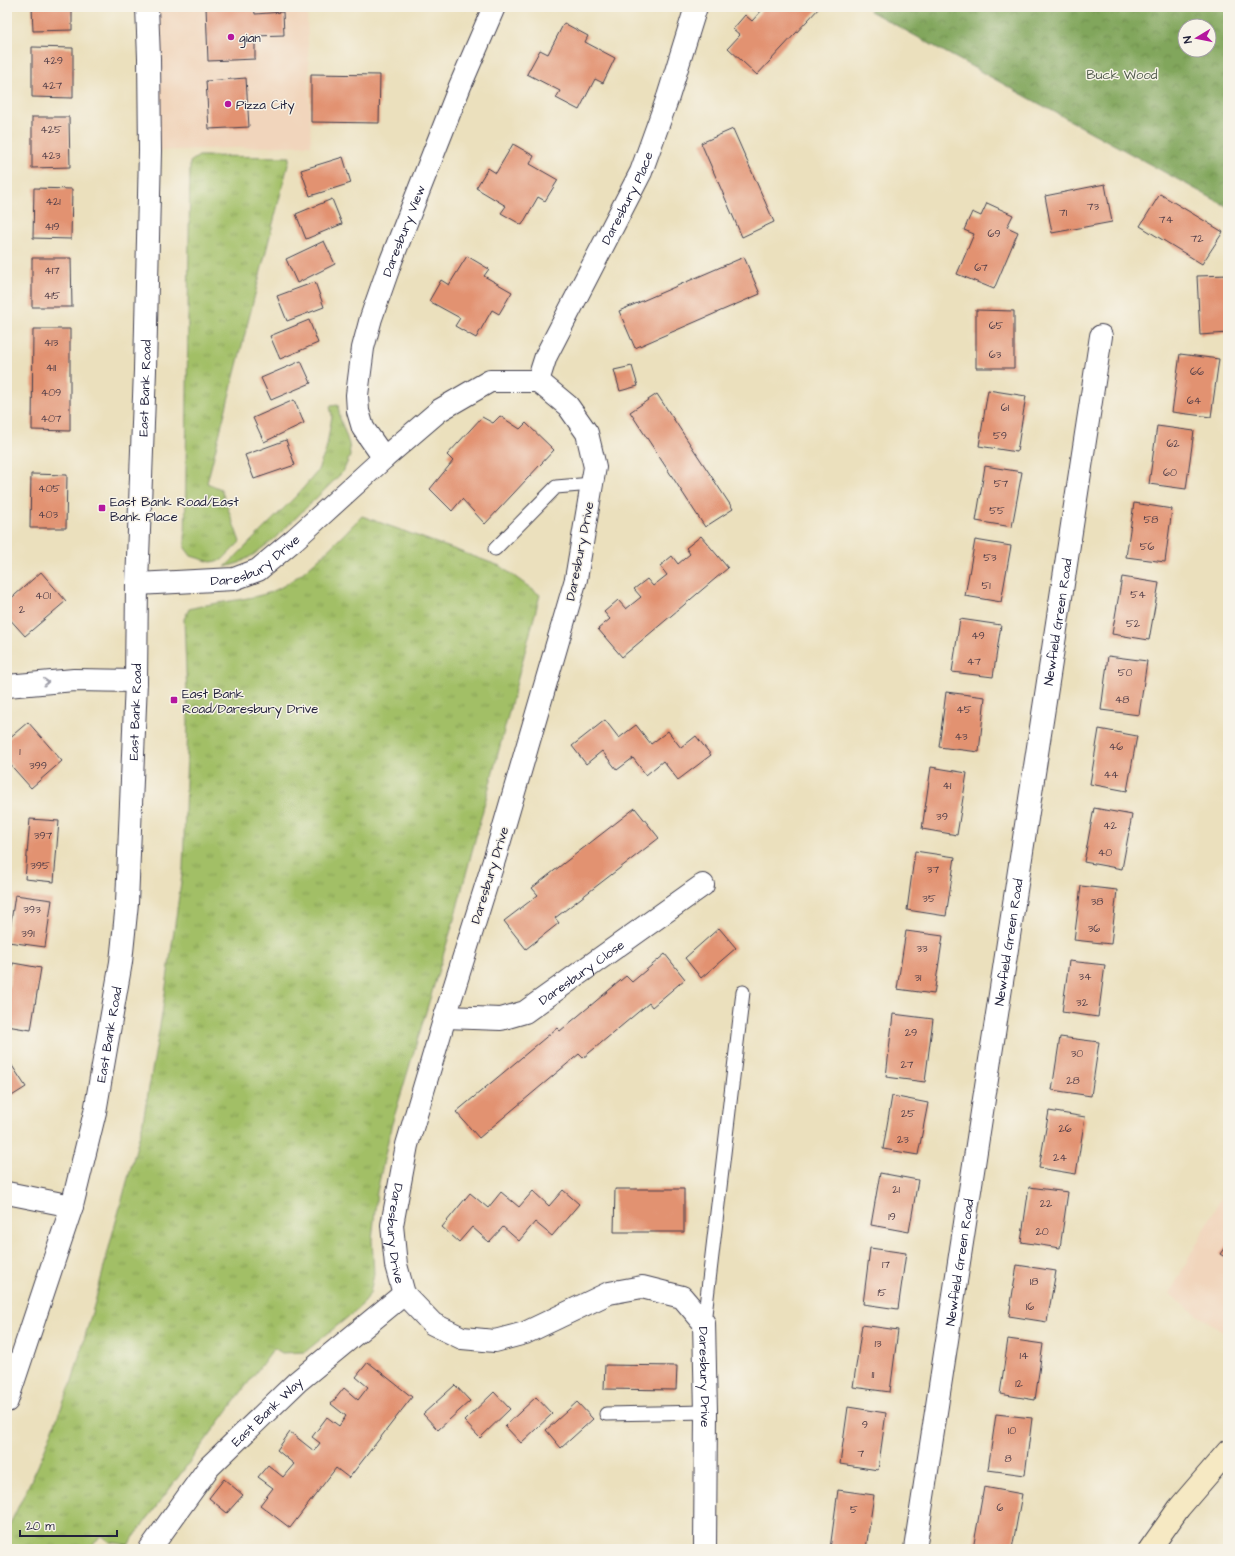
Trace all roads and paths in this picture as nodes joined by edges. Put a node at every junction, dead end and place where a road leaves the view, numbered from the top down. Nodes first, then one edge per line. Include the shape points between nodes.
1 (147, 7) edge
2 (494, 7) edge
3 (696, 7) edge
4 (1101, 336) dead end
5 (538, 380) junction
6 (384, 458) junction
7 (592, 484) junction
8 (495, 549) dead end
9 (137, 584) junction
10 (136, 681) junction
11 (7, 686) edge
12 (703, 885) dead end
13 (743, 992) dead end
14 (445, 1017) junction
15 (7, 1193) edge
16 (72, 1206) junction
17 (404, 1294) junction
18 (704, 1323) junction
19 (7, 1401) edge
20 (706, 1412) junction
21 (606, 1414) dead end
22 (1228, 1451) edge
23 (150, 1549) edge
24 (705, 1549) edge
25 (915, 1549) edge
26 (1150, 1549) edge

1 - 9 street, East Bank Road via 150,151
2 - 6 street, Daresbury View via 391,261 363,348 357,395 358,411 363,428
3 - 5 street, Daresbury Place via 641,172 546,356
4 - 25 street, Newfield Green Road
5 - 6 street, Daresbury Drive via 490,381 440,410
5 - 7 street, Daresbury Drive via 568,406 587,433 594,467
6 - 9 street, Daresbury Drive via 258,570 234,580
7 - 8 lane via 556,486
7 - 14 street, Daresbury Drive via 576,579 496,854
9 - 10 street, East Bank Road
11 -> 10 street via 74,680
10 - 16 street, East Bank Road via 127,903 120,962 95,1112
12 - 14 street, Daresbury Close via 525,1012 501,1019
13 - 18 lane
14 - 17 street, Daresbury Drive via 407,1145 392,1225 396,1265
15 - 16 street
16 - 19 street, East Bank Road
17 - 18 street, Daresbury Drive via 434,1324 462,1338 495,1341 525,1334 609,1293 642,1287 682,1297
17 - 23 street, East Bank Way via 297,1382 208,1467
18 - 20 street, Daresbury Drive
20 - 21 lane
20 - 24 street, Daresbury Drive
22 - 26 main road via 1179,1508

